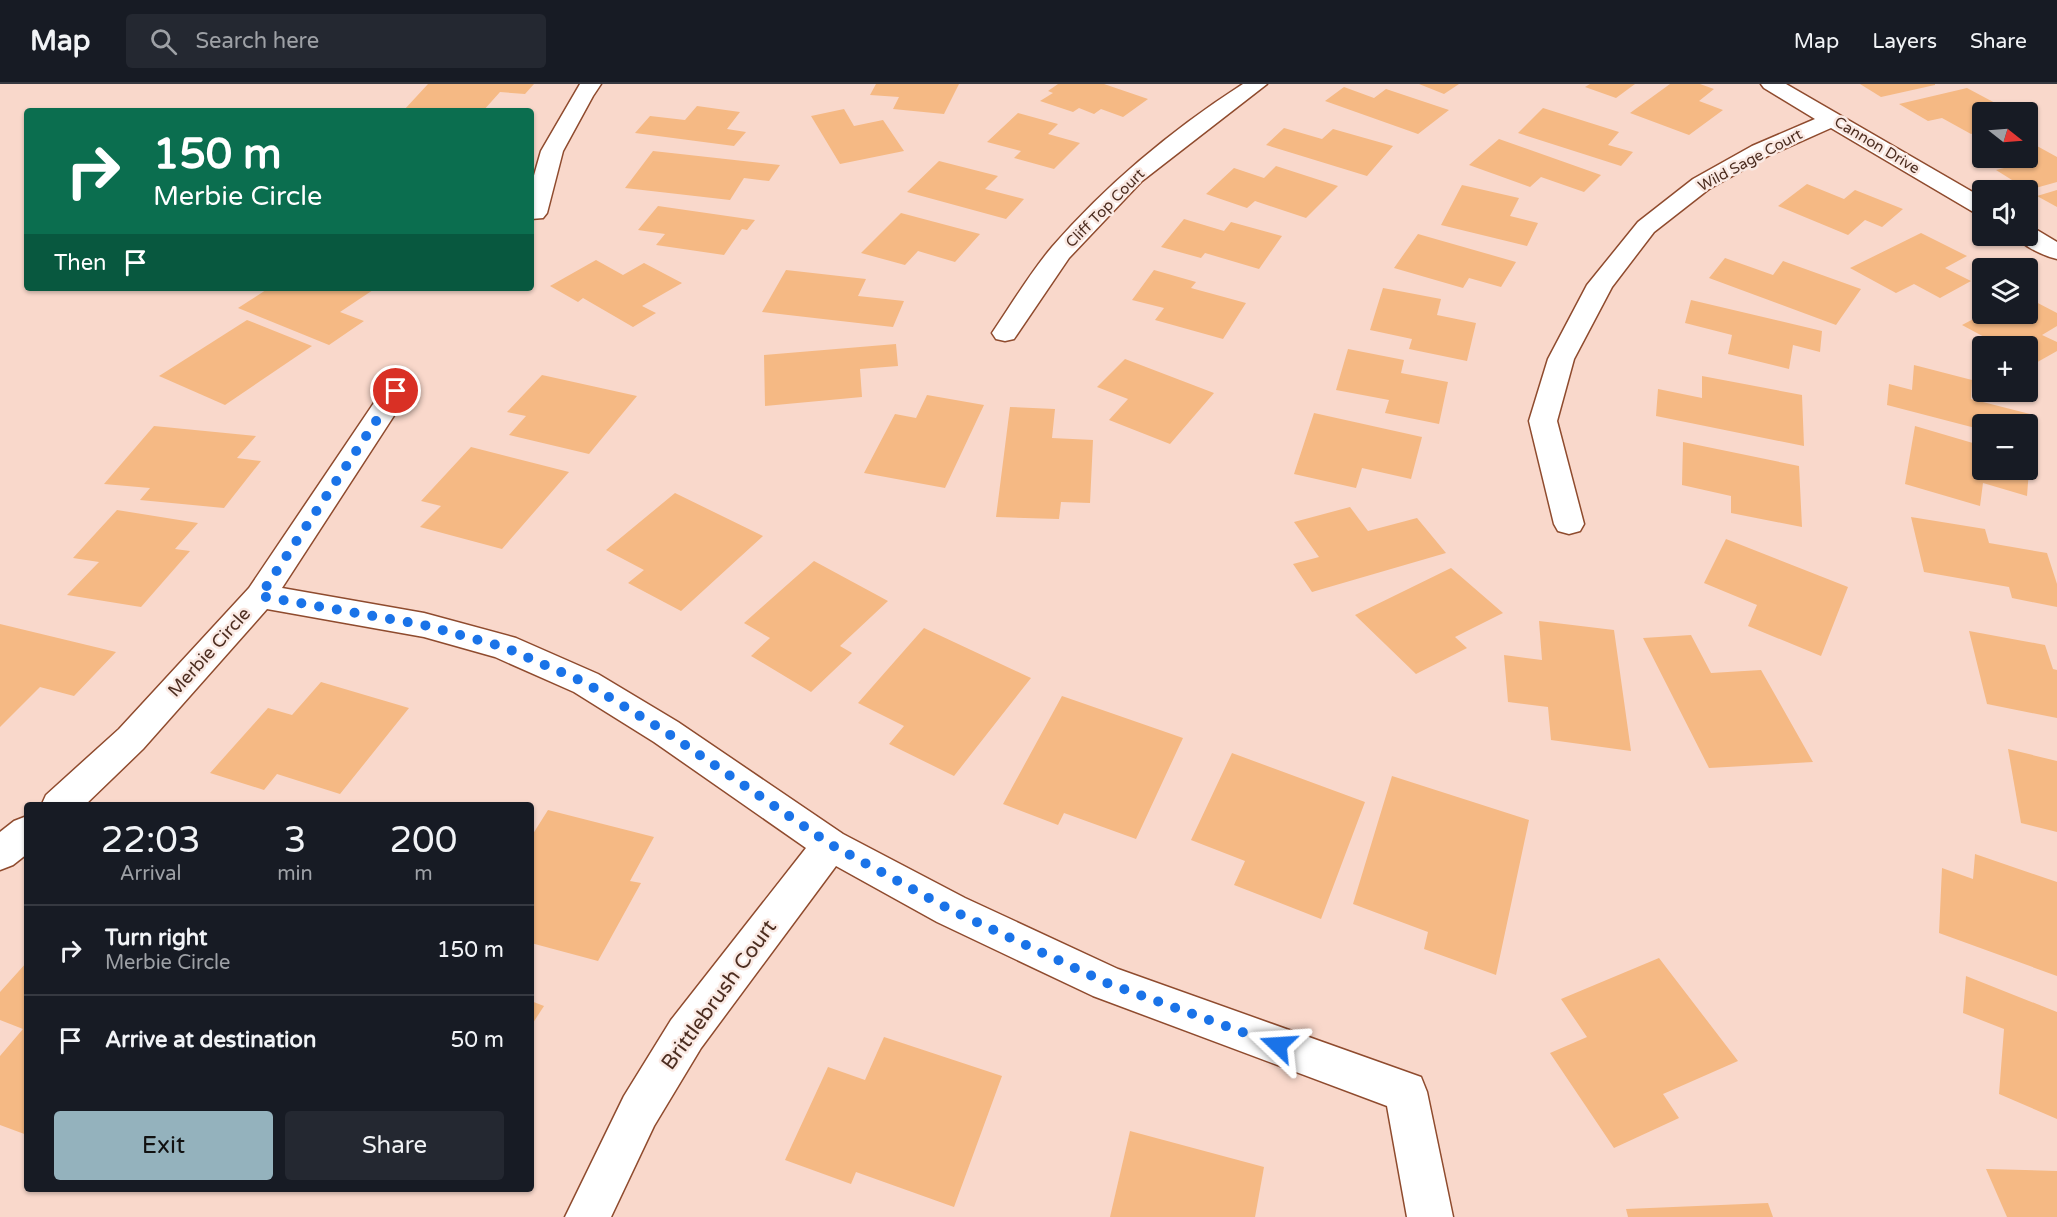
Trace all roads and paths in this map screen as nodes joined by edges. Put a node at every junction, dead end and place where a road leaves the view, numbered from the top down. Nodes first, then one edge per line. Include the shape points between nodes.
1 (591, 84) edge
2 (1257, 84) edge
3 (1771, 84) edge
4 (1833, 119) junction
5 (1972, 201) edge
6 (535, 213) dead end
7 (2038, 241) edge
8 (2057, 252) edge
9 (1005, 333) dead end
10 (396, 391) dead end
11 (1569, 524) dead end
12 (260, 596) junction
13 (63, 802) edge
14 (24, 834) edge
15 (830, 844) junction
16 (0, 854) edge
17 (588, 1217) edge
18 (1430, 1217) edge

1 - 6 street via 552,151
2 - 9 street, Cliff Top Court via 1134,176 1060,253
3 - 4 street, Cannon Drive
4 - 5 street, Cannon Drive
4 - 11 street, Wild Sage Court via 1760,151 1701,184 1646,227 1600,285 1561,359 1544,421
7 - 8 street
10 - 12 street, Merbie Circle
12 - 13 street, Merbie Circle via 131,739
12 - 15 street via 424,625 504,647 576,678 666,732
14 - 16 street
15 - 17 street, Brittlebrush Court via 686,1034 639,1111
15 - 18 street via 951,910 1107,983 1406,1092

